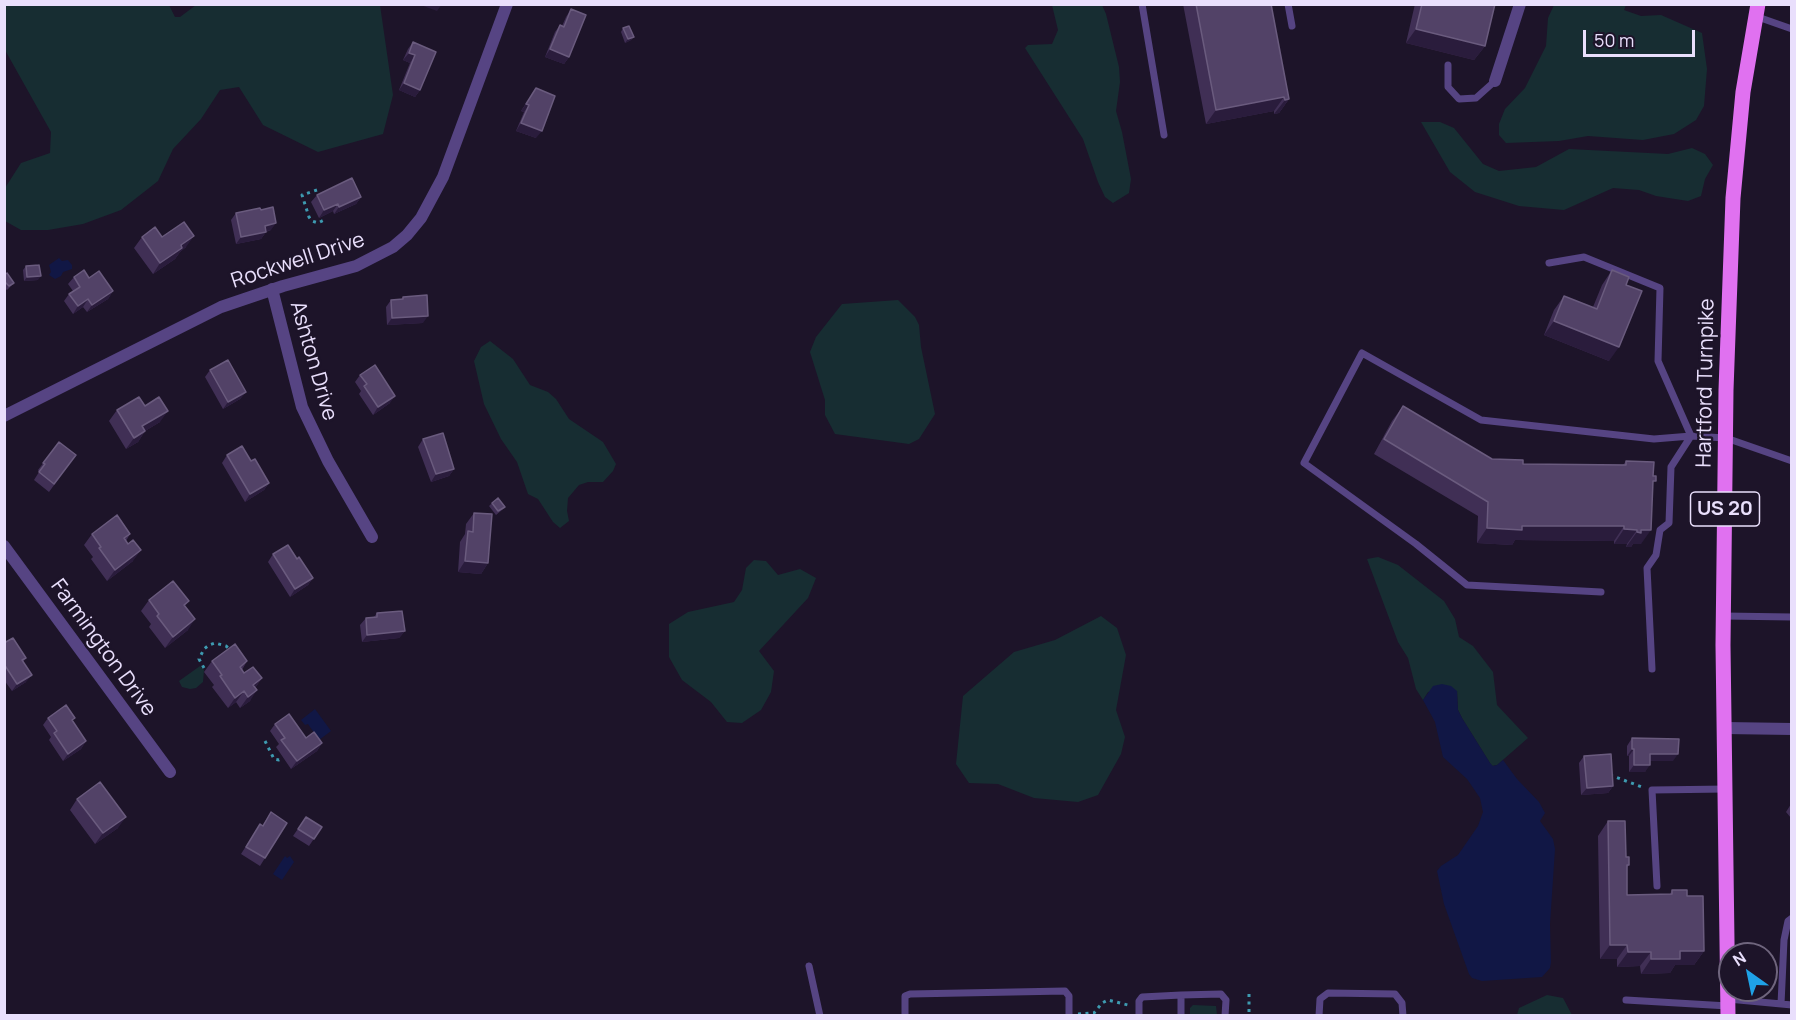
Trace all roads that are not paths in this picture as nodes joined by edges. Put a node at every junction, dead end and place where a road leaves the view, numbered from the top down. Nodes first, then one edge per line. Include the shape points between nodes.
1 (507, 4) edge
2 (1142, 4) edge
3 (1288, 4) edge
4 (1520, 4) edge
5 (1757, 10) edge
6 (1292, 26) dead end
7 (1791, 29) edge
8 (1448, 65) dead end
9 (1495, 81) joint
10 (1164, 135) dead end
11 (1549, 263) dead end
12 (272, 289) junction
13 (4, 416) edge
14 (1691, 436) junction
15 (1726, 438) junction
16 (1791, 461) edge
17 (372, 537) dead end
18 (4, 546) edge
19 (1601, 592) dead end
20 (1724, 616) junction
21 (1791, 617) edge
22 (1652, 669) dead end
23 (1725, 728) junction
24 (1791, 729) edge
25 (170, 772) dead end
26 (1726, 789) junction
27 (1657, 886) dead end
28 (1791, 918) edge
29 (809, 966) dead end
30 (1181, 994) junction
31 (1626, 1000) dead end
32 (1781, 1004) junction
33 (1791, 1005) edge
34 (1728, 1007) edge
35 (1069, 1015) edge
36 (820, 1016) edge
37 (905, 1016) edge
38 (1139, 1016) edge
39 (1181, 1016) edge
40 (1225, 1016) edge
41 (1319, 1016) edge
42 (1403, 1016) edge

1 - 12 street, Rockwell Drive via 443,177 412,230 393,247 356,266
2 - 10 lane
3 - 6 lane
4 - 9 street
5 - 7 lane
5 - 15 main road, Hartford Turnpike / US 20 via 1743,92 1733,198
8 - 9 lane via 1448,87 1459,99 1476,98
11 - 14 lane via 1584,257 1660,288 1658,361
12 - 13 street, Rockwell Drive via 204,315
12 - 17 street, Ashton Drive via 302,407
14 - 15 lane
14 - 19 lane via 1654,439 1481,420 1362,353 1304,463 1467,585
14 - 22 lane via 1671,467 1669,523 1660,530 1656,555 1647,568
15 - 16 lane
15 - 20 main road, Hartford Turnpike / US 20
18 - 25 street, Farmington Drive
20 - 21 lane
20 - 23 main road, Hartford Turnpike / US 20
23 - 24 street
23 - 26 main road, Hartford Turnpike / US 20
26 - 27 lane via 1652,790
26 - 34 main road, Hartford Turnpike / US 20
28 - 32 lane via 1784,940
29 - 36 lane
30 - 38 lane via 1142,997
30 - 39 lane
30 - 40 lane via 1221,994 1226,1000
31 - 34 lane
32 - 33 lane
32 - 34 lane
35 - 37 lane via 1069,996 1065,991 910,994 906,996
41 - 42 lane via 1320,999 1328,993 1395,994 1402,1003

